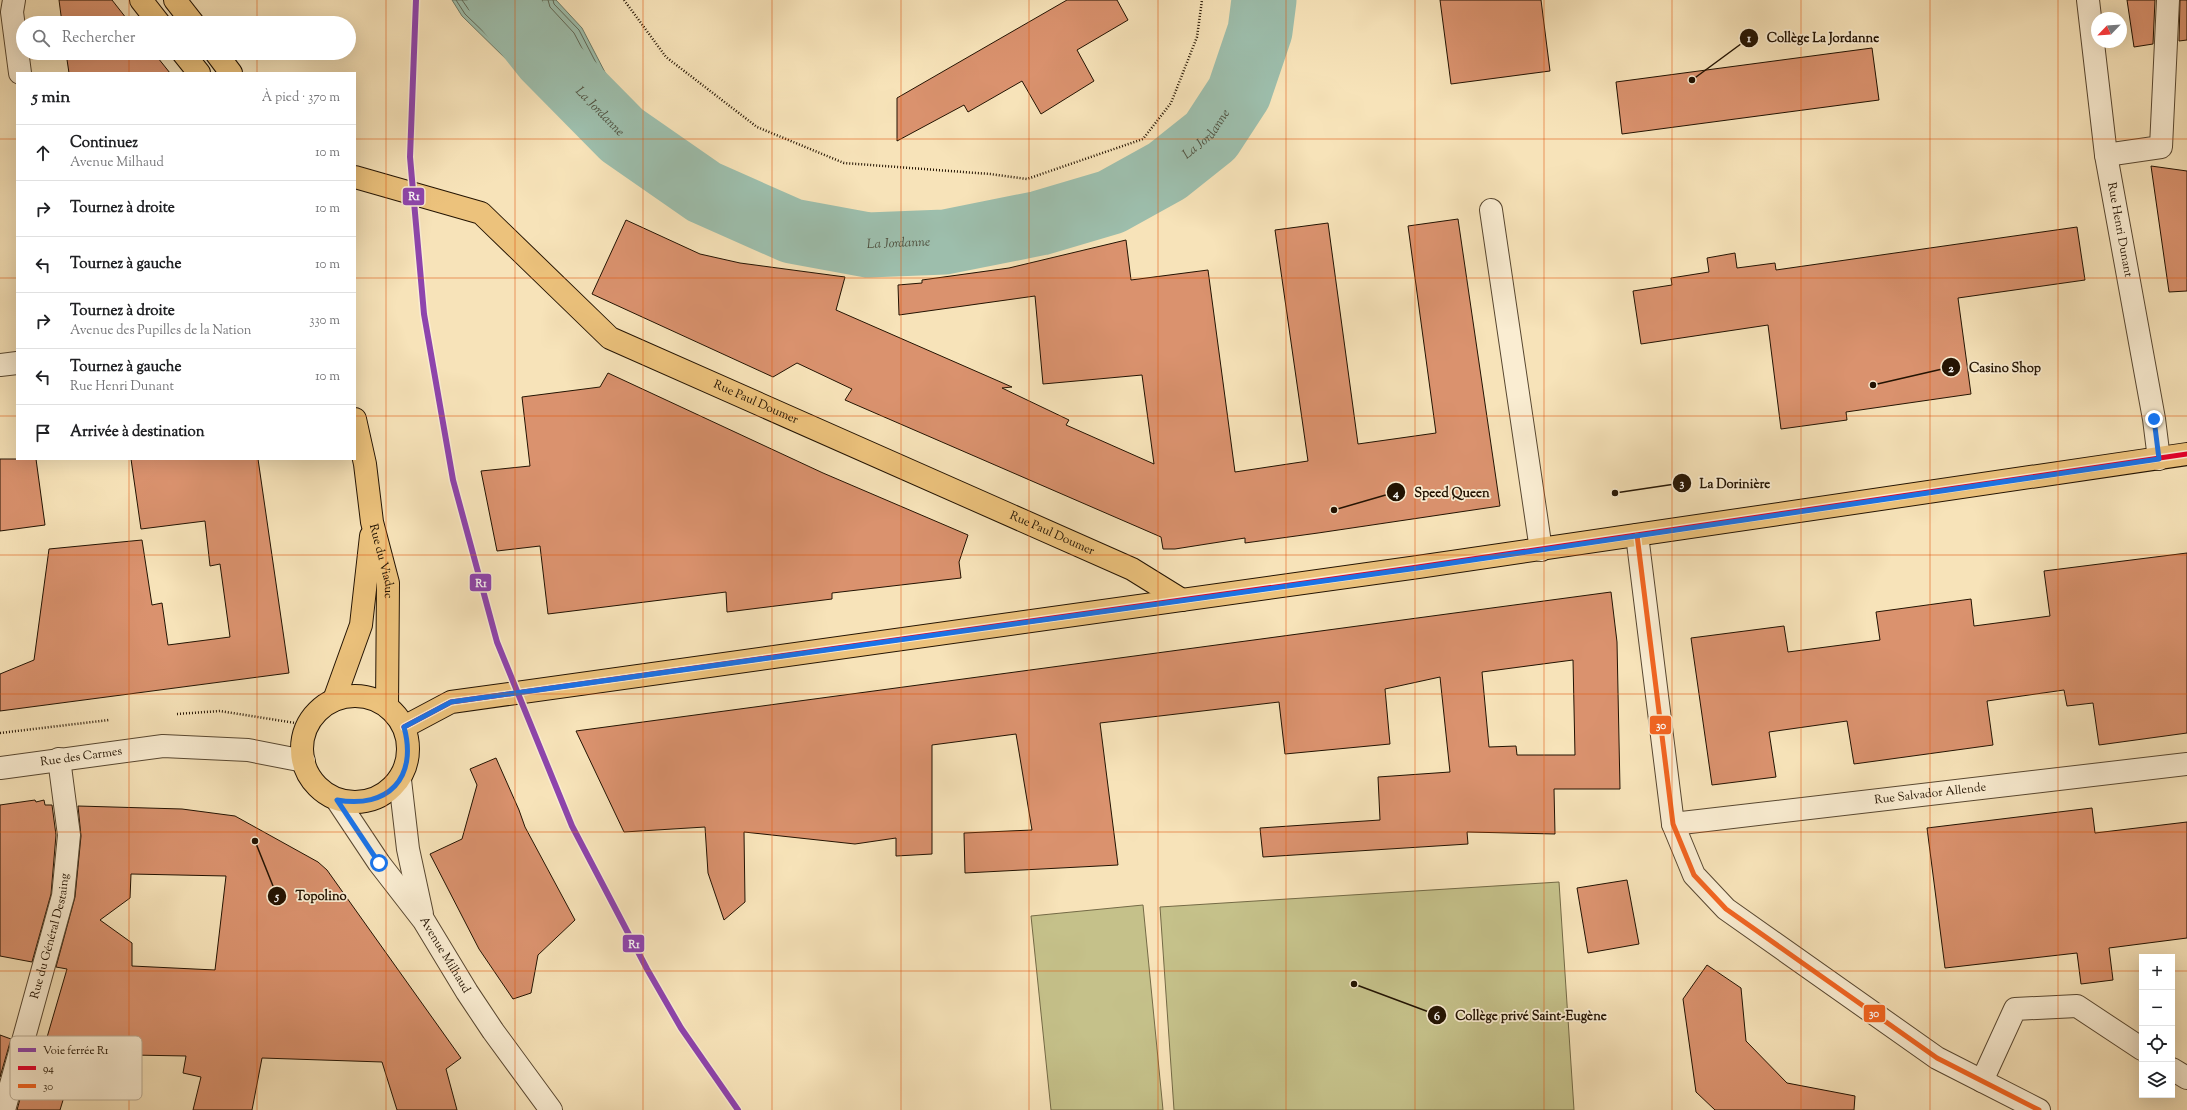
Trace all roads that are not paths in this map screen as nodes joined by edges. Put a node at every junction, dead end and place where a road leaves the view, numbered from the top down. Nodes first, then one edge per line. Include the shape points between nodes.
1 (14, 0) edge
2 (141, 0) edge
3 (175, 0) edge
4 (2088, 0) edge
5 (2168, 0) edge
6 (154, 16) edge
7 (188, 16) edge
8 (16, 42) edge
9 (18, 60) edge
10 (188, 60) edge
11 (221, 60) edge
12 (20, 72) edge
13 (197, 72) edge
14 (230, 72) edge
15 (2106, 155) junction
16 (356, 177) edge
17 (1491, 210) dead end
18 (16, 363) edge
19 (0, 365) edge
20 (356, 424) edge
21 (2187, 454) edge
22 (2159, 459) junction
23 (372, 522) junction
24 (1637, 535) junction
25 (1541, 550) junction
26 (1182, 600) junction
27 (334, 700) junction
28 (387, 706) junction
29 (404, 727) junction
30 (59, 759) junction
31 (304, 762) junction
32 (2187, 764) edge
33 (0, 768) edge
34 (400, 780) junction
35 (337, 800) junction
36 (1673, 824) junction
37 (424, 921) junction
38 (24, 1036) edge
39 (2139, 1047) edge
40 (2175, 1070) edge
41 (2187, 1078) edge
42 (1982, 1081) junction
43 (10, 1088) edge
44 (4, 1110) edge
45 (551, 1110) edge
46 (2039, 1110) edge

1 - 8 street via 12,12
2 - 6 main road
3 - 7 main road
4 - 15 street, Rue Henri Dunant
5 - 15 street via 2160,147
9 - 12 street
10 - 13 main road
11 - 14 main road
15 - 22 street, Rue Henri Dunant
16 - 26 main road, Rue Paul Doumer via 481,213 610,338 1132,569
17 - 25 street
18 - 19 street
20 - 23 main road, Rue du Viaduc via 365,464
21 - 22 main road
22 - 24 main road
23 - 27 main road via 361,625
23 - 28 main road, Rue du Viaduc via 388,583
24 - 25 main road
24 - 36 street
25 - 26 main road
26 - 29 main road via 451,702
27 - 28 main road via 352,696 371,698
27 - 31 main road via 319,710 308,725 302,743
28 - 29 main road via 398,716
29 - 34 main road via 409,744 408,763
30 - 31 street, Rue des Carmes via 163,746 248,750
30 - 33 street, Rue des Carmes
30 - 38 street, Rue du Général Destaing via 69,835 63,896
31 - 35 main road via 310,778 321,791
32 - 36 street, Rue Salvador Allende
34 - 35 main road via 388,792 372,801 354,803
34 - 37 street via 408,849
35 - 37 street, Avenue Milhaud via 379,863
36 - 42 street via 1694,875 1726,910 1937,1058
37 - 45 street, Avenue Milhaud via 484,1018
39 - 42 street via 2077,1006 2016,1008
40 - 41 street
42 - 46 street
43 - 44 street, Rue du Général Destaing

